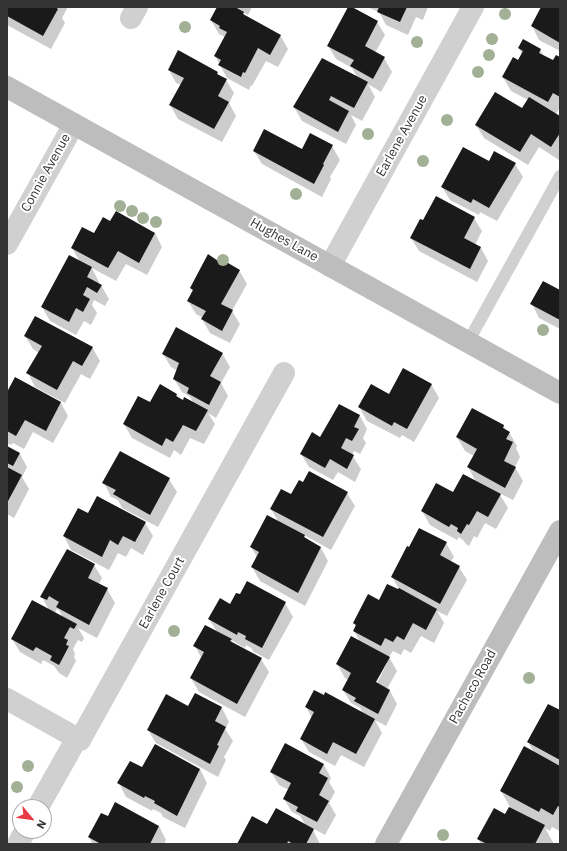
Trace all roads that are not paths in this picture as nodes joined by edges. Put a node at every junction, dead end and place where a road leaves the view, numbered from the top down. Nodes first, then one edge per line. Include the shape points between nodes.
1 (473, 7) edge
2 (7, 87) edge
3 (74, 124) junction
4 (560, 176) edge
5 (7, 244) edge
6 (330, 266) junction
7 (468, 342) junction
8 (284, 373) dead end
9 (560, 394) edge
10 (560, 531) edge
11 (7, 699) edge
12 (77, 738) junction
13 (43, 799) edge
14 (386, 844) edge

1 - 6 street, Earlene Avenue
2 - 3 street, Hughes Lane
3 - 5 street, Connie Avenue
3 - 6 street, Hughes Lane
4 - 7 lane
6 - 7 street, Hughes Lane
7 - 9 street, Hughes Lane
8 - 12 street, Earlene Court via 80,740
10 - 14 street, Pacheco Road
11 - 12 street
12 - 13 street, Earlene Court

